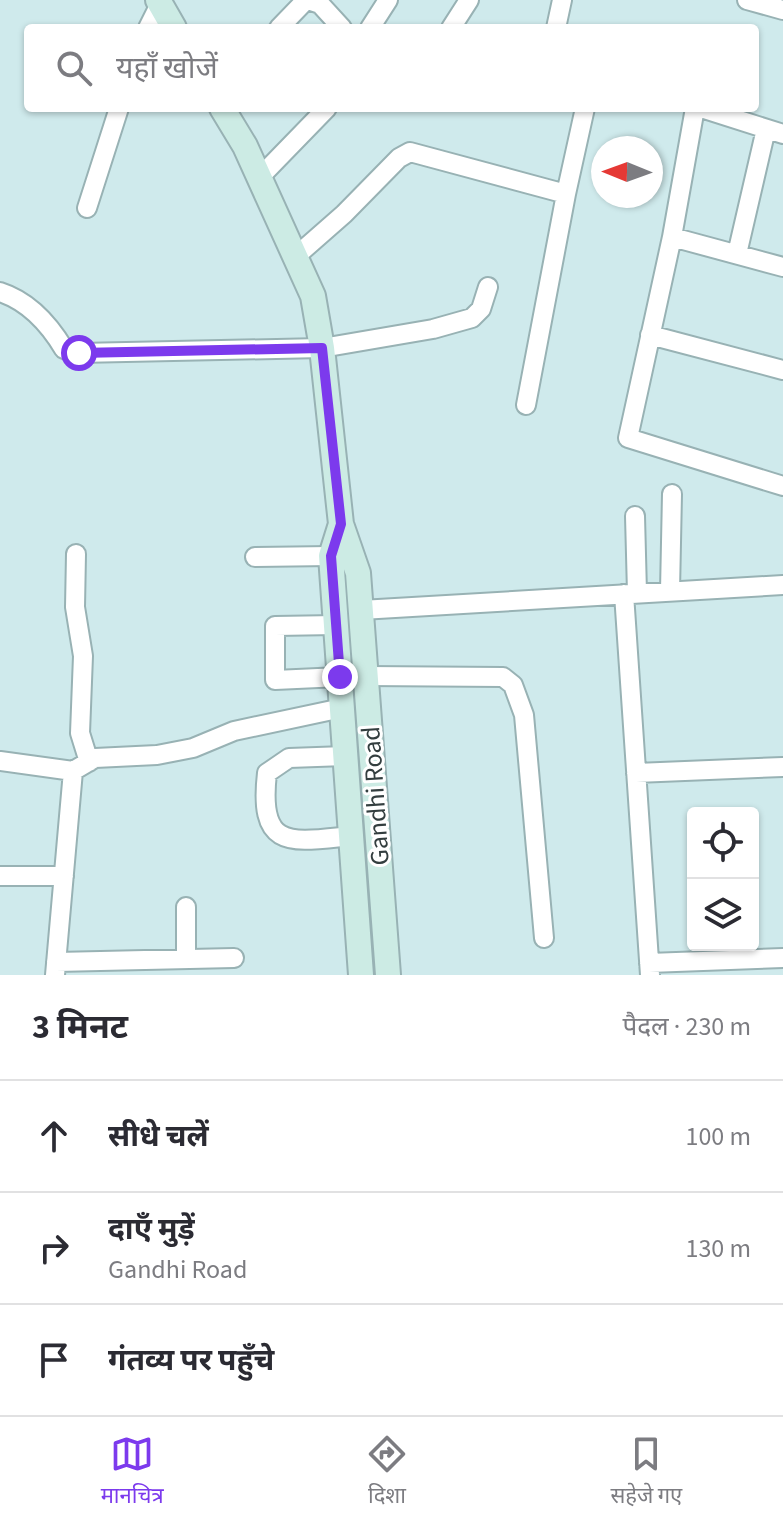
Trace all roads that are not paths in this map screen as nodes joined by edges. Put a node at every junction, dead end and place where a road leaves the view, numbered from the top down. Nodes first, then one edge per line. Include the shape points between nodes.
1 (307, 0) edge
2 (388, 0) edge
3 (469, 0) edge
4 (562, 0) edge
5 (747, 0) edge
6 (159, 2) edge
7 (783, 10) edge
8 (150, 24) edge
9 (172, 24) edge
10 (283, 24) edge
11 (338, 24) edge
12 (373, 24) edge
13 (454, 24) edge
14 (557, 24) edge
15 (118, 112) edge
16 (224, 112) edge
17 (323, 112) edge
18 (584, 112) edge
19 (697, 112) edge
20 (711, 112) edge
21 (775, 132) edge
22 (259, 178) junction
23 (566, 194) junction
24 (87, 208) dead end
25 (672, 237) junction
26 (737, 254) junction
27 (295, 257) junction
28 (783, 267) edge
29 (488, 287) dead end
30 (0, 292) edge
31 (650, 335) junction
32 (322, 348) junction
33 (783, 370) edge
34 (526, 405) dead end
35 (783, 486) edge
36 (672, 494) dead end
37 (635, 516) dead end
38 (341, 524) junction
39 (76, 554) dead end
40 (331, 556) junction
41 (255, 557) dead end
42 (783, 585) edge
43 (670, 591) junction
44 (630, 593) junction
45 (361, 610) junction
46 (336, 625) junction
47 (366, 676) junction
48 (340, 677) junction
49 (342, 708) junction
50 (345, 756) junction
51 (0, 761) edge
52 (81, 766) junction
53 (783, 767) edge
54 (636, 773) junction
55 (351, 836) junction
56 (1, 875) edge
57 (64, 876) junction
58 (186, 907) dead end
59 (544, 938) dead end
60 (234, 958) dead end
61 (783, 958) edge
62 (186, 959) junction
63 (650, 969) edge
64 (52, 971) edge
65 (361, 975) edge
66 (388, 975) edge

1 - 10 street
1 - 11 street via 320,4
2 - 12 street
3 - 13 street
4 - 14 street
5 - 7 street
6 - 8 street
6 - 9 main road
15 - 24 street
16 - 22 main road, Gandhi Road
17 - 22 street
18 - 23 street
19 - 25 street
20 - 21 street
21 - 26 street
22 - 27 main road, Gandhi Road
23 - 27 street via 410,152
23 - 34 street
25 - 26 street
25 - 31 street
26 - 28 street
27 - 32 main road, Gandhi Road via 313,296
29 - 32 street via 472,318
30 - 32 street via 24,302 64,349 79,353
31 - 33 street
31 - 35 street via 628,438
32 - 38 main road, Gandhi Road
36 - 43 street
37 - 44 street
38 - 40 main road, Gandhi Road
38 - 45 main road, Gandhi Road via 358,573
39 - 52 street via 75,607 83,656
40 - 41 street
40 - 46 main road, Gandhi Road
42 - 43 street
43 - 44 street
44 - 45 street
44 - 54 street
45 - 47 main road, Gandhi Road
46 - 48 main road, Gandhi Road
46 - 48 street via 275,626 275,680
47 - 59 street via 503,677 513,685 529,751
47 - 66 main road, Gandhi Road
48 - 49 main road, Gandhi Road
49 - 50 main road, Gandhi Road
49 - 52 street via 248,727 193,748 95,758
50 - 55 main road, Gandhi Road
50 - 55 street via 289,758 267,773 264,794 276,832 286,839
51 - 52 street
52 - 57 street
53 - 54 street
54 - 63 street
55 - 65 main road, Gandhi Road
56 - 57 street
57 - 64 street
58 - 62 street
60 - 62 street
61 - 63 street
62 - 64 street

